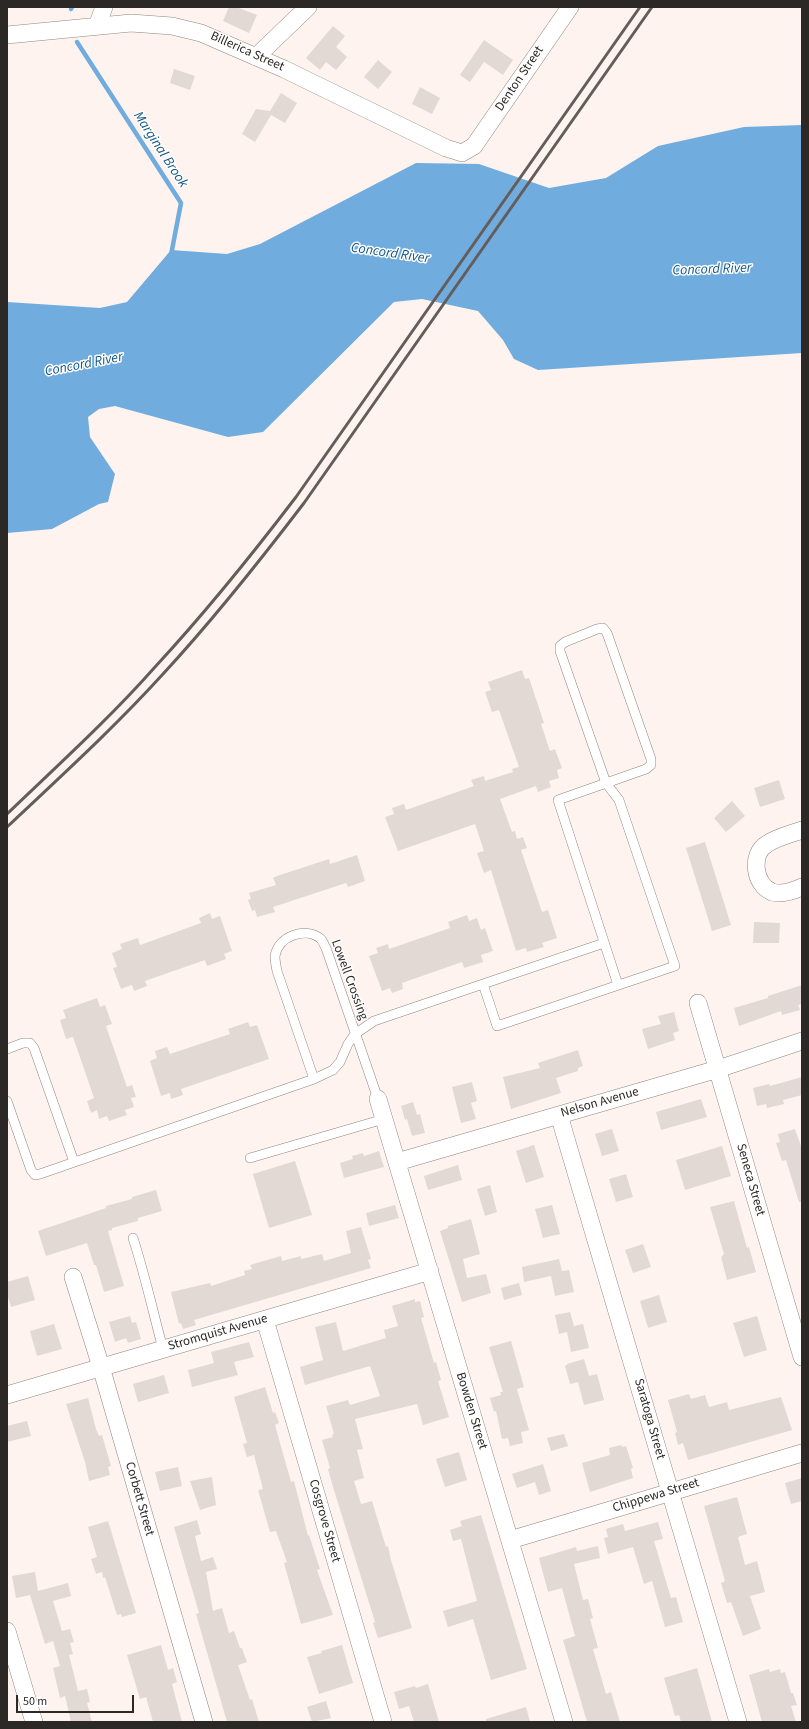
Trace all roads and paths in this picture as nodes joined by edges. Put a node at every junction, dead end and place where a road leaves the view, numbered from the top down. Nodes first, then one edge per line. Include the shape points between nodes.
1 (104, 7) edge
2 (308, 7) edge
3 (570, 7) edge
4 (97, 26) junction
5 (7, 35) edge
6 (256, 57) junction
7 (468, 150) joint
8 (606, 783) junction
9 (802, 830) edge
10 (802, 887) edge
11 (604, 943) junction
12 (483, 984) junction
13 (618, 985) junction
14 (698, 1003) dead end
15 (355, 1034) junction
16 (802, 1041) edge
17 (7, 1049) edge
18 (718, 1069) junction
19 (314, 1079) junction
20 (378, 1099) joint
21 (7, 1101) edge
22 (559, 1115) junction
23 (384, 1119) junction
24 (250, 1158) dead end
25 (74, 1162) junction
26 (397, 1162) junction
27 (133, 1238) dead end
28 (430, 1271) junction
29 (73, 1277) dead end
30 (265, 1320) junction
31 (163, 1349) junction
32 (802, 1357) edge
33 (101, 1367) junction
34 (7, 1395) edge
35 (802, 1453) edge
36 (670, 1492) junction
37 (510, 1540) junction
38 (7, 1631) edge
39 (34, 1722) edge
40 (204, 1722) edge
41 (384, 1722) edge
42 (564, 1722) edge
43 (738, 1722) edge

1 - 4 street
2 - 6 street
3 - 7 street, Denton Street via 474,146
4 - 5 street, Billerica Street
4 - 6 street, Billerica Street via 131,23 172,26 201,32
6 - 7 street, Billerica Street via 446,148 462,153
8 - 8 lane via 560,651 560,646 565,642 597,628 602,628 607,633 651,758 651,765 646,769
8 - 11 lane via 558,800
8 - 13 lane via 618,800 675,966
9 - 10 street via 766,844 756,856 755,869 765,888 773,892 789,892
11 - 12 lane
11 - 13 lane
12 - 13 lane via 497,1026
12 - 15 lane via 374,1021
14 - 18 street, Seneca Street
15 - 19 lane, Lowell Crossing via 333,1070
15 - 19 lane, Lowell Crossing via 329,956 321,940 304,933 294,934 285,940 275,955 277,971
15 - 20 lane
16 - 18 street, Nelson Avenue
17 - 25 lane via 23,1043 30,1043 34,1048
18 - 22 street, Nelson Avenue
18 - 32 street, Seneca Street
19 - 25 lane
20 - 23 street, Bowden Street
21 - 25 lane via 31,1170 35,1174
22 - 26 street, Nelson Avenue
22 - 36 street, Saratoga Street
23 - 24 lane
23 - 26 street, Bowden Street
26 - 28 street, Bowden Street
27 - 31 lane via 147,1282 148,1296
28 - 30 street, Stromquist Avenue
28 - 37 street, Bowden Street
29 - 33 street, Corbett Street
30 - 31 street, Stromquist Avenue
30 - 41 street, Cosgrove Street
31 - 33 street, Stromquist Avenue
33 - 34 street, Stromquist Avenue
33 - 40 street, Corbett Street
35 - 36 street, Chippewa Street
36 - 37 street, Chippewa Street
36 - 43 street, Saratoga Street
37 - 42 street, Bowden Street
38 - 39 street

